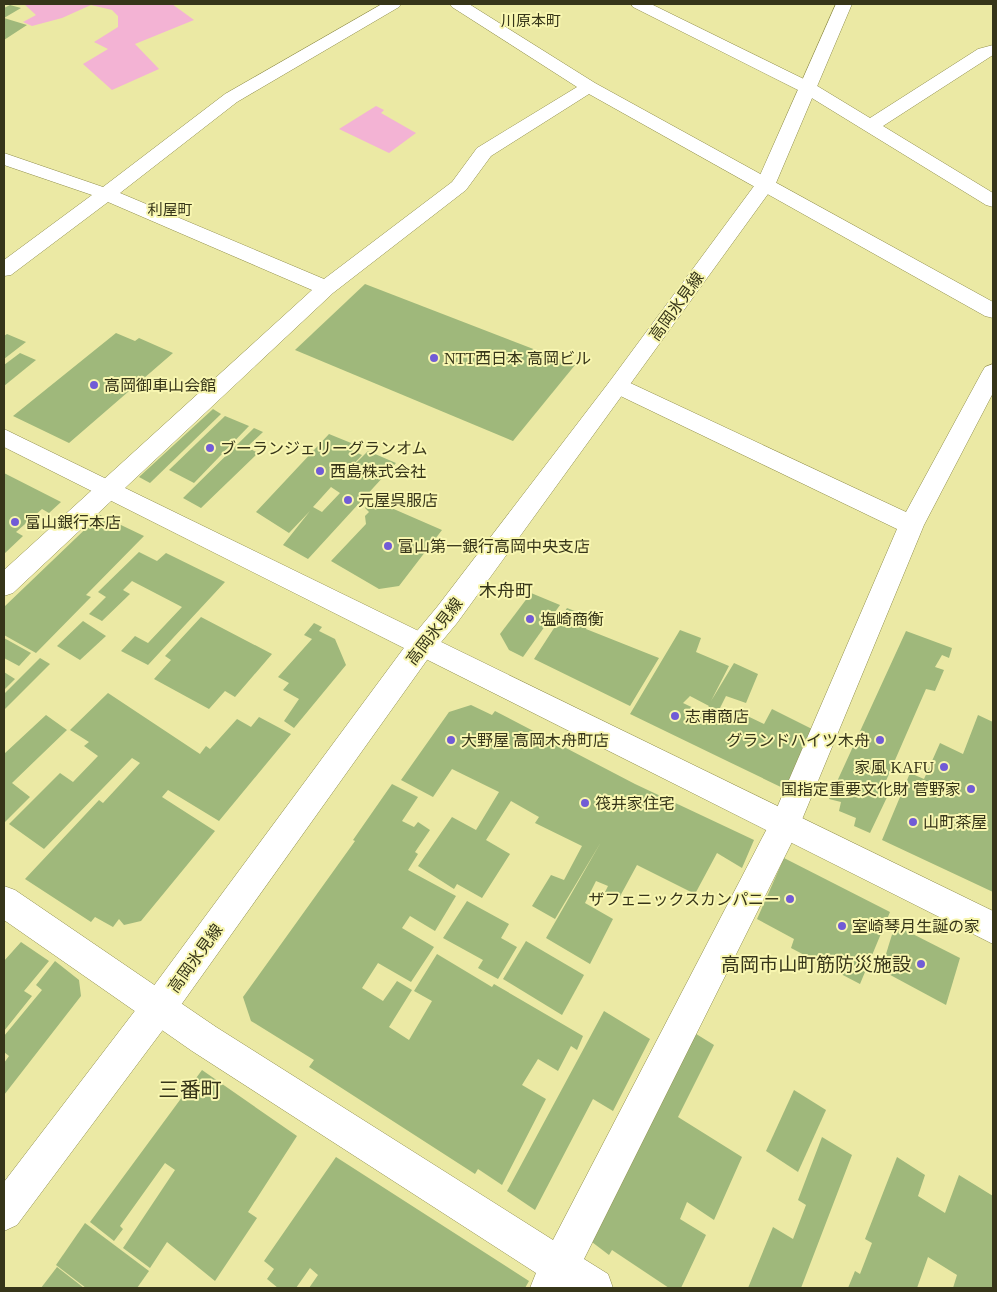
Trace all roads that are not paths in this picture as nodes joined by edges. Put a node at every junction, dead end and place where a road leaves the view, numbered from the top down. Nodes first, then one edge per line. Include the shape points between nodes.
1 (393, 4) edge
2 (458, 4) edge
3 (639, 4) edge
4 (844, 4) edge
5 (993, 50) edge
6 (590, 87) junction
7 (808, 88) junction
8 (870, 126) junction
9 (4, 159) edge
10 (766, 183) junction
11 (106, 194) junction
12 (993, 201) edge
13 (4, 270) edge
14 (326, 288) junction
15 (993, 311) edge
16 (993, 372) edge
17 (618, 386) junction
18 (4, 437) edge
19 (111, 489) junction
20 (911, 525) junction
21 (4, 586) edge
22 (422, 646) junction
23 (785, 824) junction
24 (4, 902) edge
25 (993, 928) edge
26 (159, 1007) junction
27 (4, 1212) edge
28 (555, 1277) edge
29 (594, 1288) edge

1 - 11 street via 230,98
2 - 6 street
3 - 7 street
4 - 7 street, 高岡氷見線
5 - 8 street
6 - 10 street
6 - 14 street via 484,152 458,186
7 - 8 street
7 - 10 street, 高岡氷見線
8 - 12 street
9 - 11 street
10 - 15 street via 794,202
10 - 17 street, 高岡氷見線
11 - 13 street
11 - 14 street
14 - 19 street
16 - 20 street
17 - 20 street
17 - 22 street, 高岡氷見線
18 - 19 street
19 - 21 street
19 - 22 street
20 - 23 street
22 - 23 street
22 - 26 street, 高岡氷見線
23 - 25 street
23 - 28 street
24 - 26 street
26 - 27 street, 高岡氷見線
26 - 28 street
28 - 29 street

